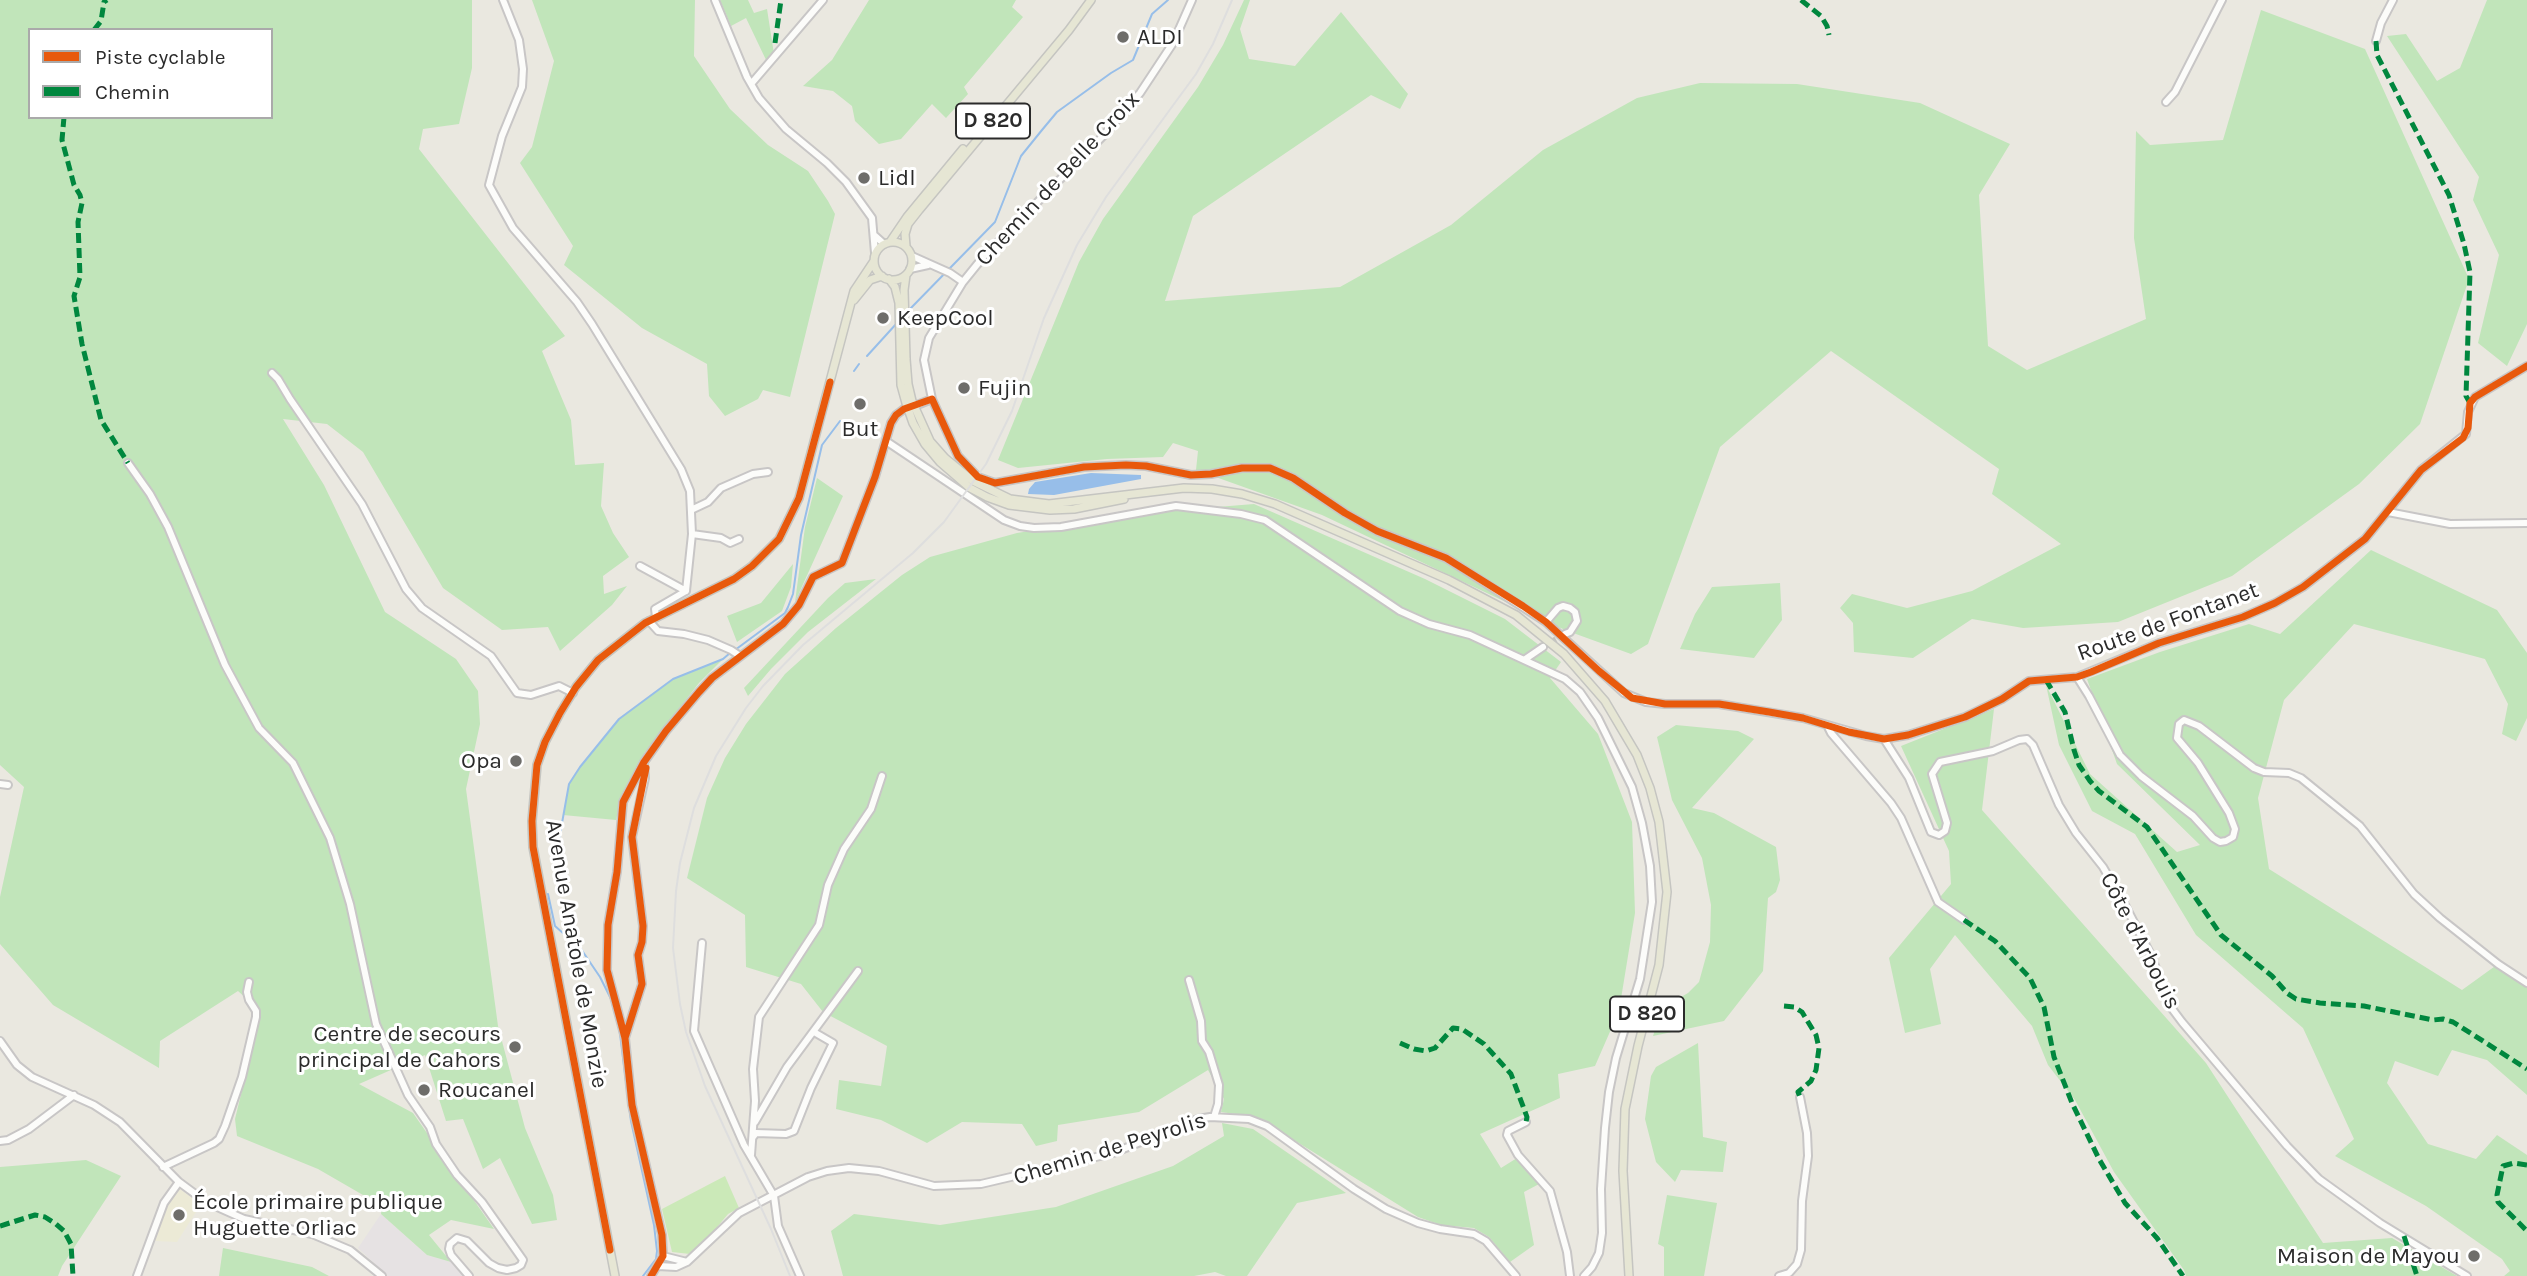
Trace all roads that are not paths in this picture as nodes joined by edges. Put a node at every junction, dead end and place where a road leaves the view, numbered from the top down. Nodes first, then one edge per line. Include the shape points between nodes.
1 (503, 0) edge
2 (715, 0) edge
3 (823, 0) edge
4 (1088, 0) edge
5 (1192, 0) edge
6 (2222, 0) edge
7 (2393, 0) edge
8 (2376, 41) dead end
9 (751, 84) junction
10 (2166, 102) dead end
11 (874, 235) junction
12 (887, 243) junction
13 (906, 246) junction
14 (912, 256) junction
15 (875, 257) junction
16 (929, 265) junction
17 (908, 272) junction
18 (886, 278) junction
19 (962, 282) junction
20 (902, 302) junction
21 (850, 306) junction
22 (2527, 366) edge
23 (272, 373) dead end
24 (932, 399) junction
25 (917, 405) dead end
26 (904, 409) dead end
27 (886, 441) junction
28 (128, 463) dead end
29 (768, 472) dead end
30 (691, 510) junction
31 (2388, 512) junction
32 (2527, 523) edge
33 (692, 534) junction
34 (739, 539) dead end
35 (640, 566) dead end
36 (686, 591) junction
37 (653, 619) junction
38 (1546, 622) junction
39 (1565, 634) dead end
40 (1543, 646) tunnel mouth
41 (736, 653) junction
42 (1524, 660) junction
43 (2077, 677) junction
44 (572, 693) junction
45 (1827, 725) junction
46 (1884, 738) junction
47 (644, 762) junction
48 (882, 776) dead end
49 (1964, 920) dead end
50 (702, 943) dead end
51 (858, 971) dead end
52 (1189, 980) dead end
53 (249, 982) dead end
54 (2527, 983) edge
55 (814, 1032) junction
56 (625, 1038) junction
57 (0, 1041) edge
58 (74, 1095) junction
59 (1800, 1097) dead end
60 (1214, 1117) junction
61 (1526, 1122) dead end
62 (755, 1124) junction
63 (752, 1138) junction
64 (0, 1141) edge
65 (751, 1156) junction
66 (163, 1167) junction
67 (178, 1182) junction
68 (774, 1196) junction
69 (663, 1256) junction
70 (687, 1262) junction
71 (658, 1266) junction
72 (1784, 1275) edge
73 (137, 1276) edge
74 (382, 1276) edge
75 (469, 1276) edge
76 (615, 1276) edge
77 (651, 1276) edge
78 (800, 1276) edge
79 (1516, 1276) edge
80 (1570, 1276) edge
81 (1584, 1276) edge
82 (1629, 1276) edge
83 (2467, 1276) edge

1 - 30 street via 519,40 522,87 489,185 513,228 592,324 681,469
2 - 9 street
3 - 9 street
4 - 12 main road, D 820
4 - 13 main road, D 820 via 1069,30 919,210 908,225
5 - 19 street, Chemin de Belle Croix via 1173,43 1140,93
6 - 10 street
7 - 8 street
9 - 11 street via 786,129 846,182 874,222
11 - 12 street
11 - 15 street
12 - 13 main road
12 - 15 main road
13 - 14 main road
14 - 16 street, Chemin de Belle Croix
14 - 17 main road
15 - 18 main road via 875,267
15 - 21 main road
16 - 17 street, Chemin de Belle Croix
16 - 19 street, Chemin de Belle Croix
17 - 18 main road via 895,280
17 - 20 main road, D 820
18 - 20 main road, D 820
18 - 21 main road via 870,280
19 - 24 street, Chemin de Belle Croix via 925,348
20 - 82 main road, D 820 via 908,384 919,420 945,458 973,481 1010,499 1049,504 1212,489 1275,504 1484,597 1516,615 1586,677 1637,755 1656,811 1667,892 1659,965 1625,1109
21 - 37 main road, Avenue Anatole de Monzie via 799,498 783,532 734,579
22 - 31 street, Route de Fontanet via 2475,397 2466,434 2421,470
23 - 44 street via 362,504 406,589 422,608 491,656 517,693 531,695 559,686
24 - 25 street
24 - 38 street, Route de Fontanet via 958,456 988,482 1084,467 1126,465 1191,475 1270,468 1377,531 1446,558
26 - 27 street via 896,415
27 - 41 street via 842,563 813,577 783,624
27 - 42 street via 1004,520 1020,526 1061,527 1176,506 1265,520 1400,611
28 - 75 street via 168,527 225,665 259,728 293,763 330,838 350,904 376,1024 408,1095 457,1175 523,1260 516,1268 498,1268 457,1238 449,1249
29 - 30 street via 721,488 708,502
30 - 33 street
31 - 32 street via 2450,524
31 - 43 street, Route de Fontanet via 2364,539 2275,603
33 - 34 street via 730,543
33 - 36 street
35 - 36 street
36 - 37 street via 655,609
37 - 41 street via 658,631 684,634
37 - 44 main road, Avenue Anatole de Monzie via 598,660
38 - 39 street via 1563,606 1575,611 1577,621
38 - 45 street, Route de Fontanet via 1632,698 1665,704 1719,704
40 - 42 street
41 - 47 street
42 - 81 street via 1565,679 1591,707 1632,787 1650,866 1648,939 1608,1104 1599,1253
43 - 46 street, Route de Fontanet via 2029,681 1965,718
43 - 54 street via 2126,763 2182,806 2213,838 2226,841 2235,829 2203,771 2177,738 2184,720 2199,726 2254,768 2301,778 2360,826 2414,894 2440,918
44 - 76 main road, Avenue Anatole de Monzie via 552,726 537,765 533,846
45 - 46 street, Route de Fontanet
45 - 49 street via 1901,818 1938,902
46 - 83 street, Côte d'Arbouis via 1909,778 1931,832 1939,835 1947,822 1932,774 1940,762 1993,751 2019,740 2033,745 2059,805 2126,907 2170,1006 2182,1022 2319,1179
47 - 56 street via 645,778 632,837 643,926 638,955 642,984
47 - 56 street via 620,813 607,937 607,970
48 - 62 street via 870,809 828,885 818,925 759,1017 753,1069
50 - 65 street via 694,1031
51 - 55 street
52 - 60 street via 1202,1041 1219,1085
53 - 66 street via 249,1000 256,1017 242,1077 219,1139
55 - 62 street via 773,1088
55 - 63 street via 833,1043 794,1130 755,1133
56 - 69 street via 632,1105
57 - 58 street via 32,1077
58 - 64 street via 29,1129
58 - 66 street via 120,1122
59 - 72 street via 1808,1156 1801,1250 1797,1264
60 - 68 street, Chemin de Peyrolis via 1113,1153 1001,1181 945,1187 883,1171 849,1168 817,1173
60 - 79 street, Chemin de Peyrolis via 1249,1119 1267,1126 1386,1209 1418,1223 1474,1234 1486,1241
61 - 80 street via 1507,1135 1550,1191
62 - 63 street
63 - 65 street
65 - 68 street
66 - 67 street
67 - 73 street via 164,1203
67 - 74 street via 206,1202 244,1219 312,1234 340,1246
68 - 70 street, Chemin de Peyrolis via 738,1213
68 - 78 street via 778,1226
69 - 70 street
69 - 71 street
70 - 71 street
71 - 77 street

